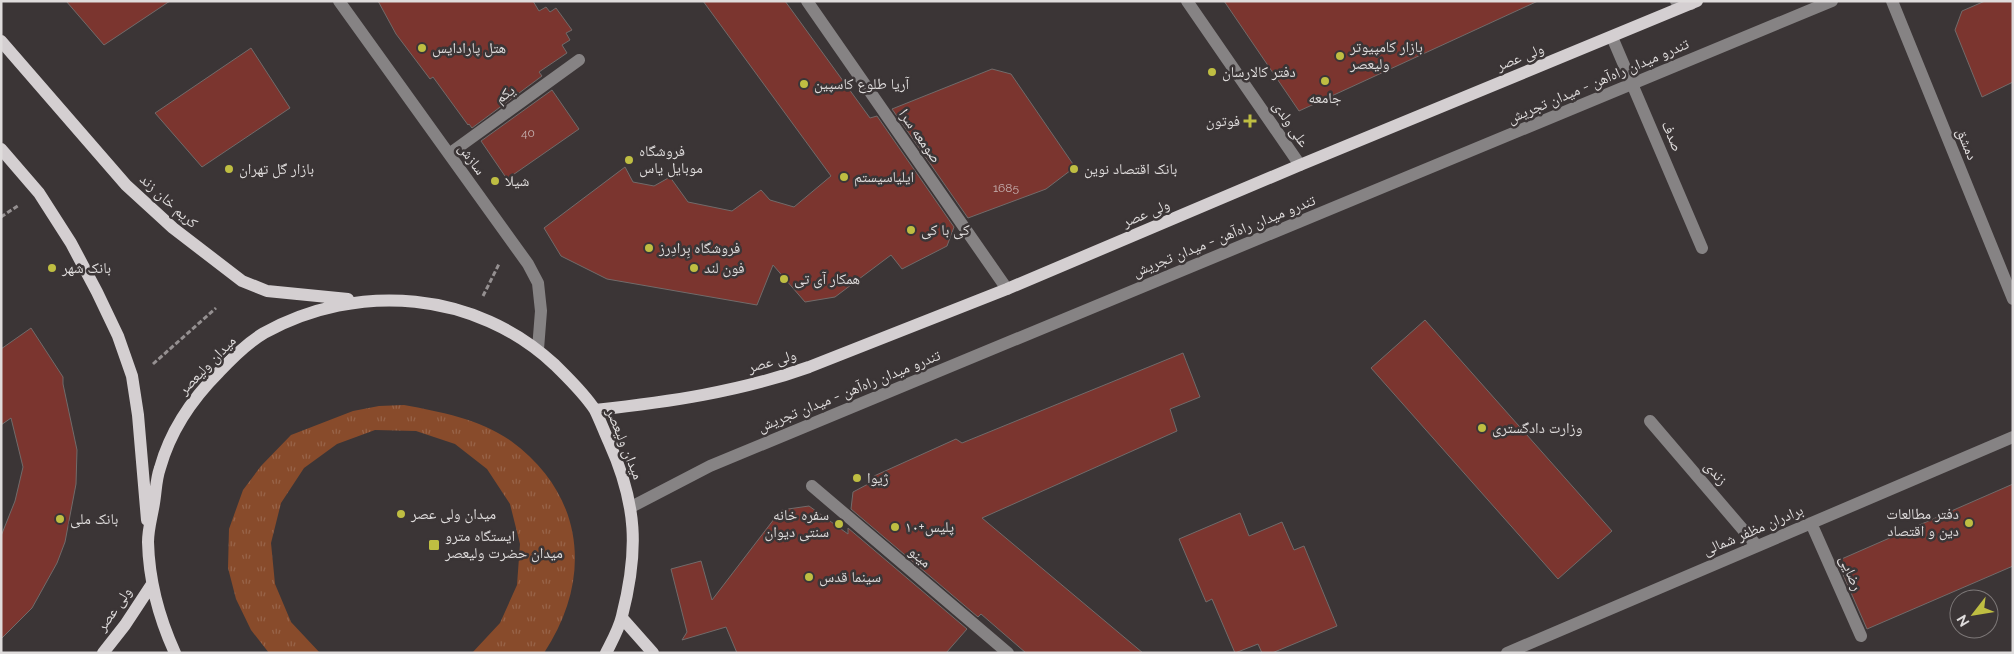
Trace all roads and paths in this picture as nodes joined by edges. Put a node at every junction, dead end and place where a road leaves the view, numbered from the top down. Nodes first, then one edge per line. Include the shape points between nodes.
1 (339, 1) edge
2 (807, 1) edge
3 (1187, 1) edge
4 (1676, 1) edge
5 (1832, 1) edge
6 (1892, 1) edge
7 (1694, 3) edge
8 (1612, 37) junction
9 (1, 41) edge
10 (579, 60) dead end
11 (1632, 85) junction
12 (1, 149) edge
13 (449, 154) junction
14 (1300, 166) junction
15 (1702, 248) dead end
16 (497, 265) dead end
17 (1007, 289) junction
18 (2013, 299) edge
19 (366, 300) junction
20 (216, 308) dead end
21 (474, 314) junction
22 (538, 349) junction
23 (152, 364) dead end
24 (595, 410) junction
25 (1650, 421) dead end
26 (2013, 437) edge
27 (812, 486) dead end
28 (631, 507) junction
29 (1811, 523) junction
30 (148, 540) junction
31 (1757, 546) junction
32 (152, 584) junction
33 (622, 618) junction
34 (1861, 636) dead end
35 (1511, 652) edge
36 (103, 653) edge
37 (175, 653) edge
38 (606, 653) edge
39 (653, 653) edge
40 (1008, 653) edge

1 - 13 street, سازش
2 - 17 street, صومعه سرا
3 - 14 street, علی ولدی
4 - 7 street
5 - 11 street, تندرو میدان راه‌آهن - میدان تجریش
6 - 18 street, دمشق
7 - 8 main road, ولی عصر
8 - 11 street, صدف
8 - 14 main road, ولی عصر
9 - 19 main road, کریم خان زند via 126,185 173,228 242,281 267,291
10 - 13 street, یکم
11 - 15 street, صدف
11 - 28 street, تندرو میدان راه‌آهن - میدان تجریش via 710,466
12 - 30 main road via 39,193 71,243 118,336 132,376
13 - 22 street, سازش via 528,264 538,283 541,311
14 - 17 main road, ولی عصر
16 - 21 path
17 - 24 main road, ولی عصر via 783,376 693,398
19 - 21 main road, میدان ولیعصر via 421,301
19 - 30 main road, میدان ولیعصر via 297,317 262,334 213,378 189,406 171,438 159,470
20 - 23 path
21 - 22 main road, میدان ولیعصر via 507,329
22 - 24 main road, میدان ولیعصر via 574,383
24 - 28 main road, میدان ولیعصر via 621,468
25 - 31 street, زندی
26 - 29 street, برادران مظفر شمالی
27 - 40 street, مینو
28 - 33 main road, میدان ولیعصر via 634,547
29 - 31 street, برادران مظفر شمالی
29 - 34 street, رضایی
30 - 32 main road, میدان ولیعصر
31 - 35 street, برادران مظفر شمالی
32 - 36 main road, ولی عصر
32 - 37 main road, میدان ولیعصر via 164,629
33 - 38 main road, میدان ولیعصر
33 - 39 main road

